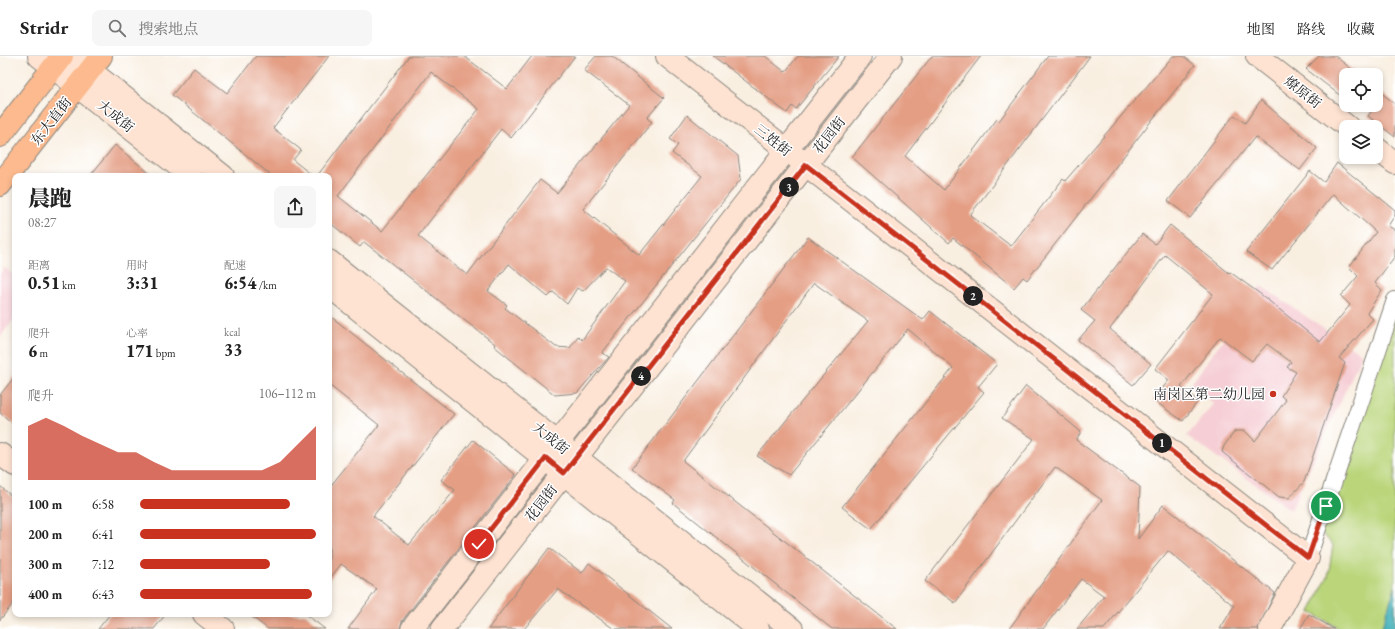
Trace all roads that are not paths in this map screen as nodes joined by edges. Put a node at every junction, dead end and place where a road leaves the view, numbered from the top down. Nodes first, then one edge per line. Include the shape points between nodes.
1 (72, 56) edge
2 (667, 56) edge
3 (860, 56) edge
4 (891, 56) edge
5 (1257, 56) edge
6 (52, 60) edge
7 (90, 71) edge
8 (1339, 120) edge
9 (0, 136) edge
10 (787, 150) junction
11 (1383, 154) edge
12 (1395, 163) edge
13 (806, 165) junction
14 (188, 173) edge
15 (219, 173) edge
16 (0, 185) edge
17 (332, 264) edge
18 (332, 288) edge
19 (1395, 300) edge
20 (552, 451) junction
21 (0, 454) edge
22 (12, 463) edge
23 (570, 466) junction
24 (1308, 558) junction
25 (208, 617) edge
26 (223, 629) edge
27 (412, 629) edge
28 (442, 629) edge
29 (758, 629) edge
30 (792, 629) edge
31 (1270, 629) edge

1 - 7 main road, 大成街
2 - 10 main road, 三姓街
3 - 10 main road, 花园街
4 - 13 main road, 花园街
5 - 8 main road, 燎原街
6 - 7 main road, 大成街
6 - 9 main road
7 - 14 main road, 大成街
7 - 15 main road, 大成街
7 - 16 main road, 东大直街
10 - 13 main road, 三姓街
10 - 20 main road, 花园街
11 - 12 main road
13 - 23 main road, 花园街
13 - 24 main road, 三姓街
17 - 20 main road, 大成街
18 - 20 main road, 大成街
19 - 24 street
20 - 23 main road, 大成街
20 - 27 main road, 花园街
21 - 22 main road
23 - 28 main road, 花园街
23 - 29 main road, 大成街
23 - 30 main road, 大成街
24 - 31 main road
25 - 26 main road

